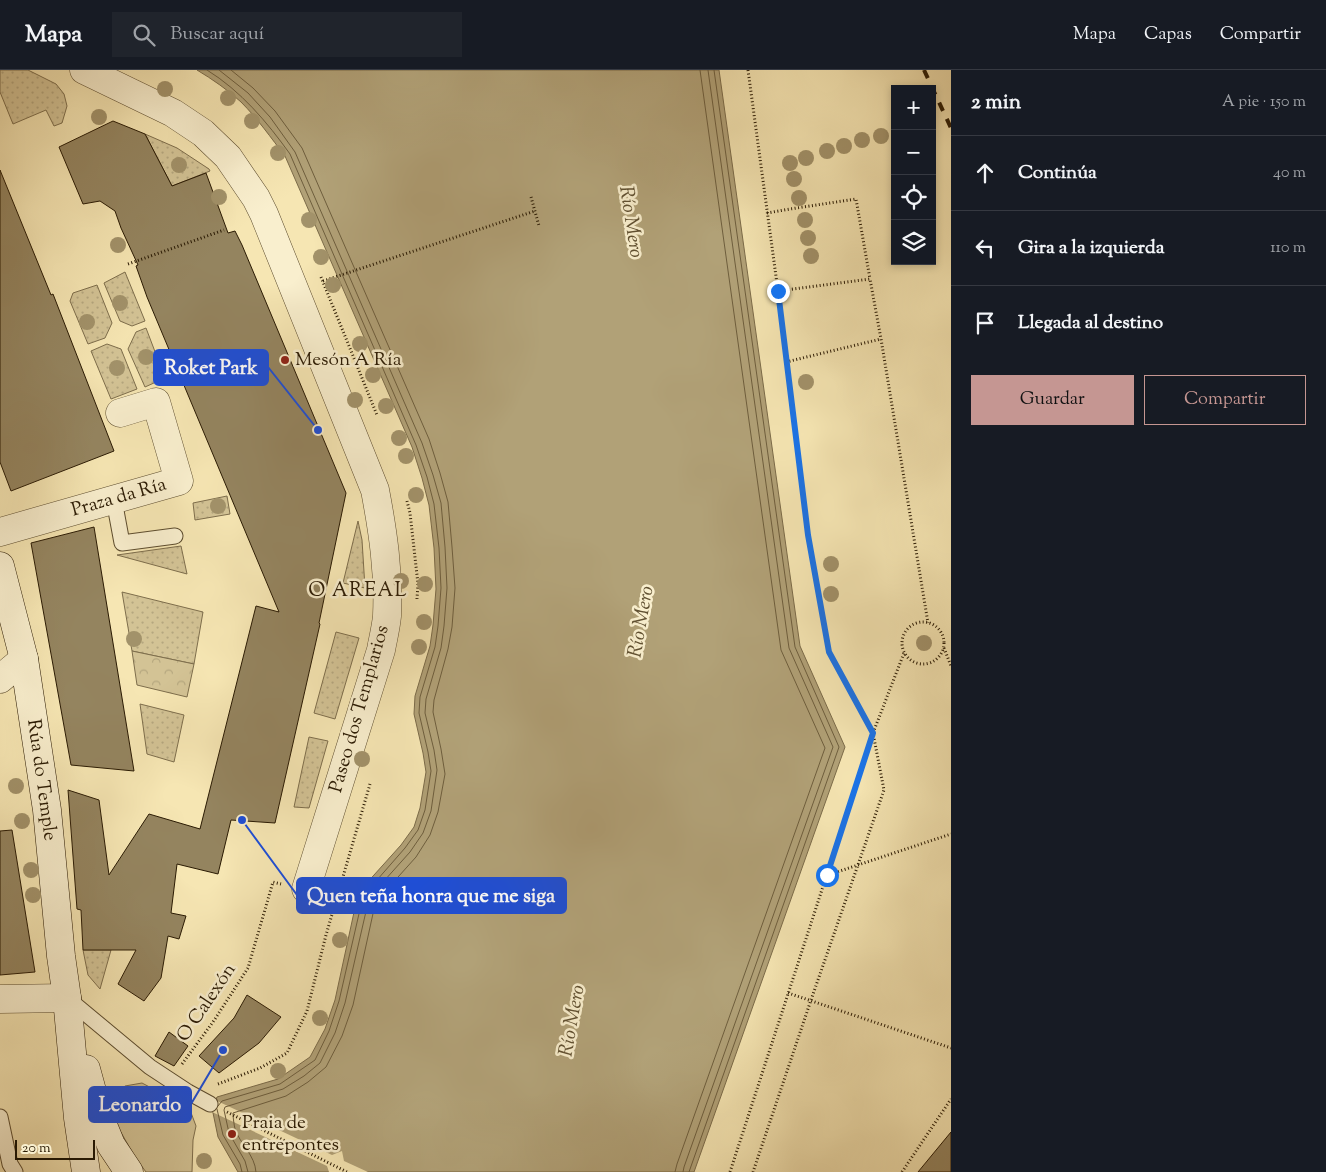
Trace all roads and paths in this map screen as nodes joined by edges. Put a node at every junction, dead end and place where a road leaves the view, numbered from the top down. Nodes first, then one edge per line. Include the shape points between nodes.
1 (84, 70) edge
2 (748, 70) edge
3 (531, 197) dead end
4 (535, 212) junction
5 (767, 213) junction
6 (539, 226) dead end
7 (224, 230) dead end
8 (128, 264) dead end
9 (319, 272) dead end
10 (870, 279) junction
11 (323, 281) junction
12 (778, 291) junction
13 (881, 339) junction
14 (786, 362) junction
15 (120, 413) dead end
16 (380, 424) dead end
17 (405, 495) dead end
18 (114, 500) junction
19 (0, 532) edge
20 (176, 536) dead end
21 (0, 566) edge
22 (416, 603) dead end
23 (928, 623) junction
24 (943, 648) junction
25 (904, 653) junction
26 (24, 659) junction
27 (951, 666) edge
28 (0, 679) edge
29 (873, 733) junction
30 (372, 777) dead end
31 (951, 834) edge
32 (858, 864) junction
33 (827, 875) junction
34 (306, 889) joint
35 (788, 993) junction
36 (67, 998) junction
37 (0, 999) edge
38 (811, 1000) junction
39 (951, 1048) edge
40 (170, 1081) junction
41 (188, 1092) junction
42 (951, 1099) edge
43 (210, 1104) joint
44 (0, 1117) edge
45 (15, 1172) edge
46 (86, 1172) edge
47 (129, 1172) edge
48 (347, 1172) edge
49 (730, 1172) edge
50 (753, 1172) edge
51 (902, 1172) edge

1 - 34 street, Paseo dos Templarios via 173,113 228,156 264,214 375,490 384,533 387,579 382,642
2 - 5 path
3 - 4 path
4 - 6 path
4 - 11 path
5 - 10 path via 856,199
5 - 12 path
7 - 8 path
9 - 11 path
10 - 12 path
10 - 13 path
11 - 16 path
12 - 14 path
13 - 14 path
13 - 23 path
14 - 29 path via 808,535 829,652
15 - 18 street, Praza da Ría via 156,402 179,482
17 - 22 path via 418,584
18 - 19 street, Praza da Ría
18 - 20 lane via 122,544
21 - 26 street, Rúa do Temple
23 - 24 path via 939,630
23 - 25 path via 915,624 904,633
24 - 25 path via 936,660 929,663 915,663
24 - 27 path
25 - 29 path
26 - 28 street
26 - 36 street, Rúa do Temple via 47,810
29 - 32 path via 884,790
29 - 33 path
30 - 41 path via 307,1011 287,1053 228,1081
31 - 32 path
32 - 33 path
32 - 38 path
33 - 35 path
34 - 40 path, O Calexón via 273,882 248,968
35 - 38 path
35 - 49 path
36 - 37 street
36 - 40 lane
36 - 46 street, Rúa do Temple
36 - 47 street, Rúa do Temple via 98,1113 111,1145
38 - 39 path
38 - 50 path
40 - 41 lane
41 - 43 lane
42 - 51 path
43 - 48 path
44 - 45 lane via 10,1164

